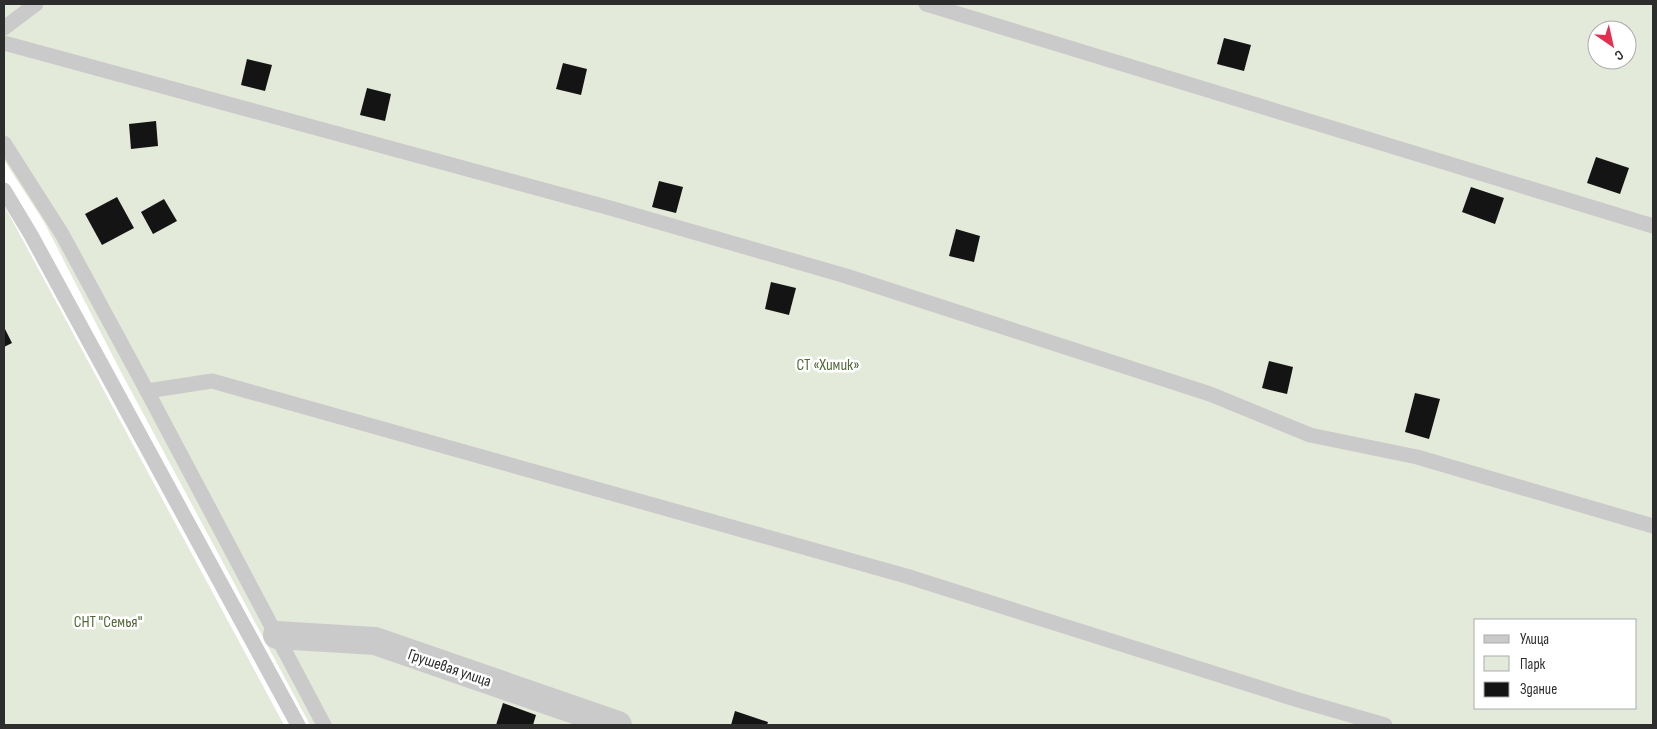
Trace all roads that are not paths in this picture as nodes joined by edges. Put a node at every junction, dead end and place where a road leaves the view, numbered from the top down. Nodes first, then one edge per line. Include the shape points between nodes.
1 (36, 4) edge
2 (926, 4) edge
3 (4, 28) edge
4 (4, 43) edge
5 (4, 143) edge
6 (4, 190) edge
7 (1653, 226) edge
8 (147, 391) junction
9 (1653, 526) edge
10 (277, 635) junction
11 (298, 725) edge
12 (324, 725) edge
13 (618, 725) edge
14 (1385, 725) edge

1 - 3 lane
2 - 7 lane
4 - 9 lane via 610,208 846,276 1210,394 1310,435 1417,457
5 - 8 lane via 62,234
6 - 11 lane
8 - 10 lane
8 - 14 lane via 212,381 906,576
10 - 12 lane
10 - 13 street, Грушевая улица via 375,641

